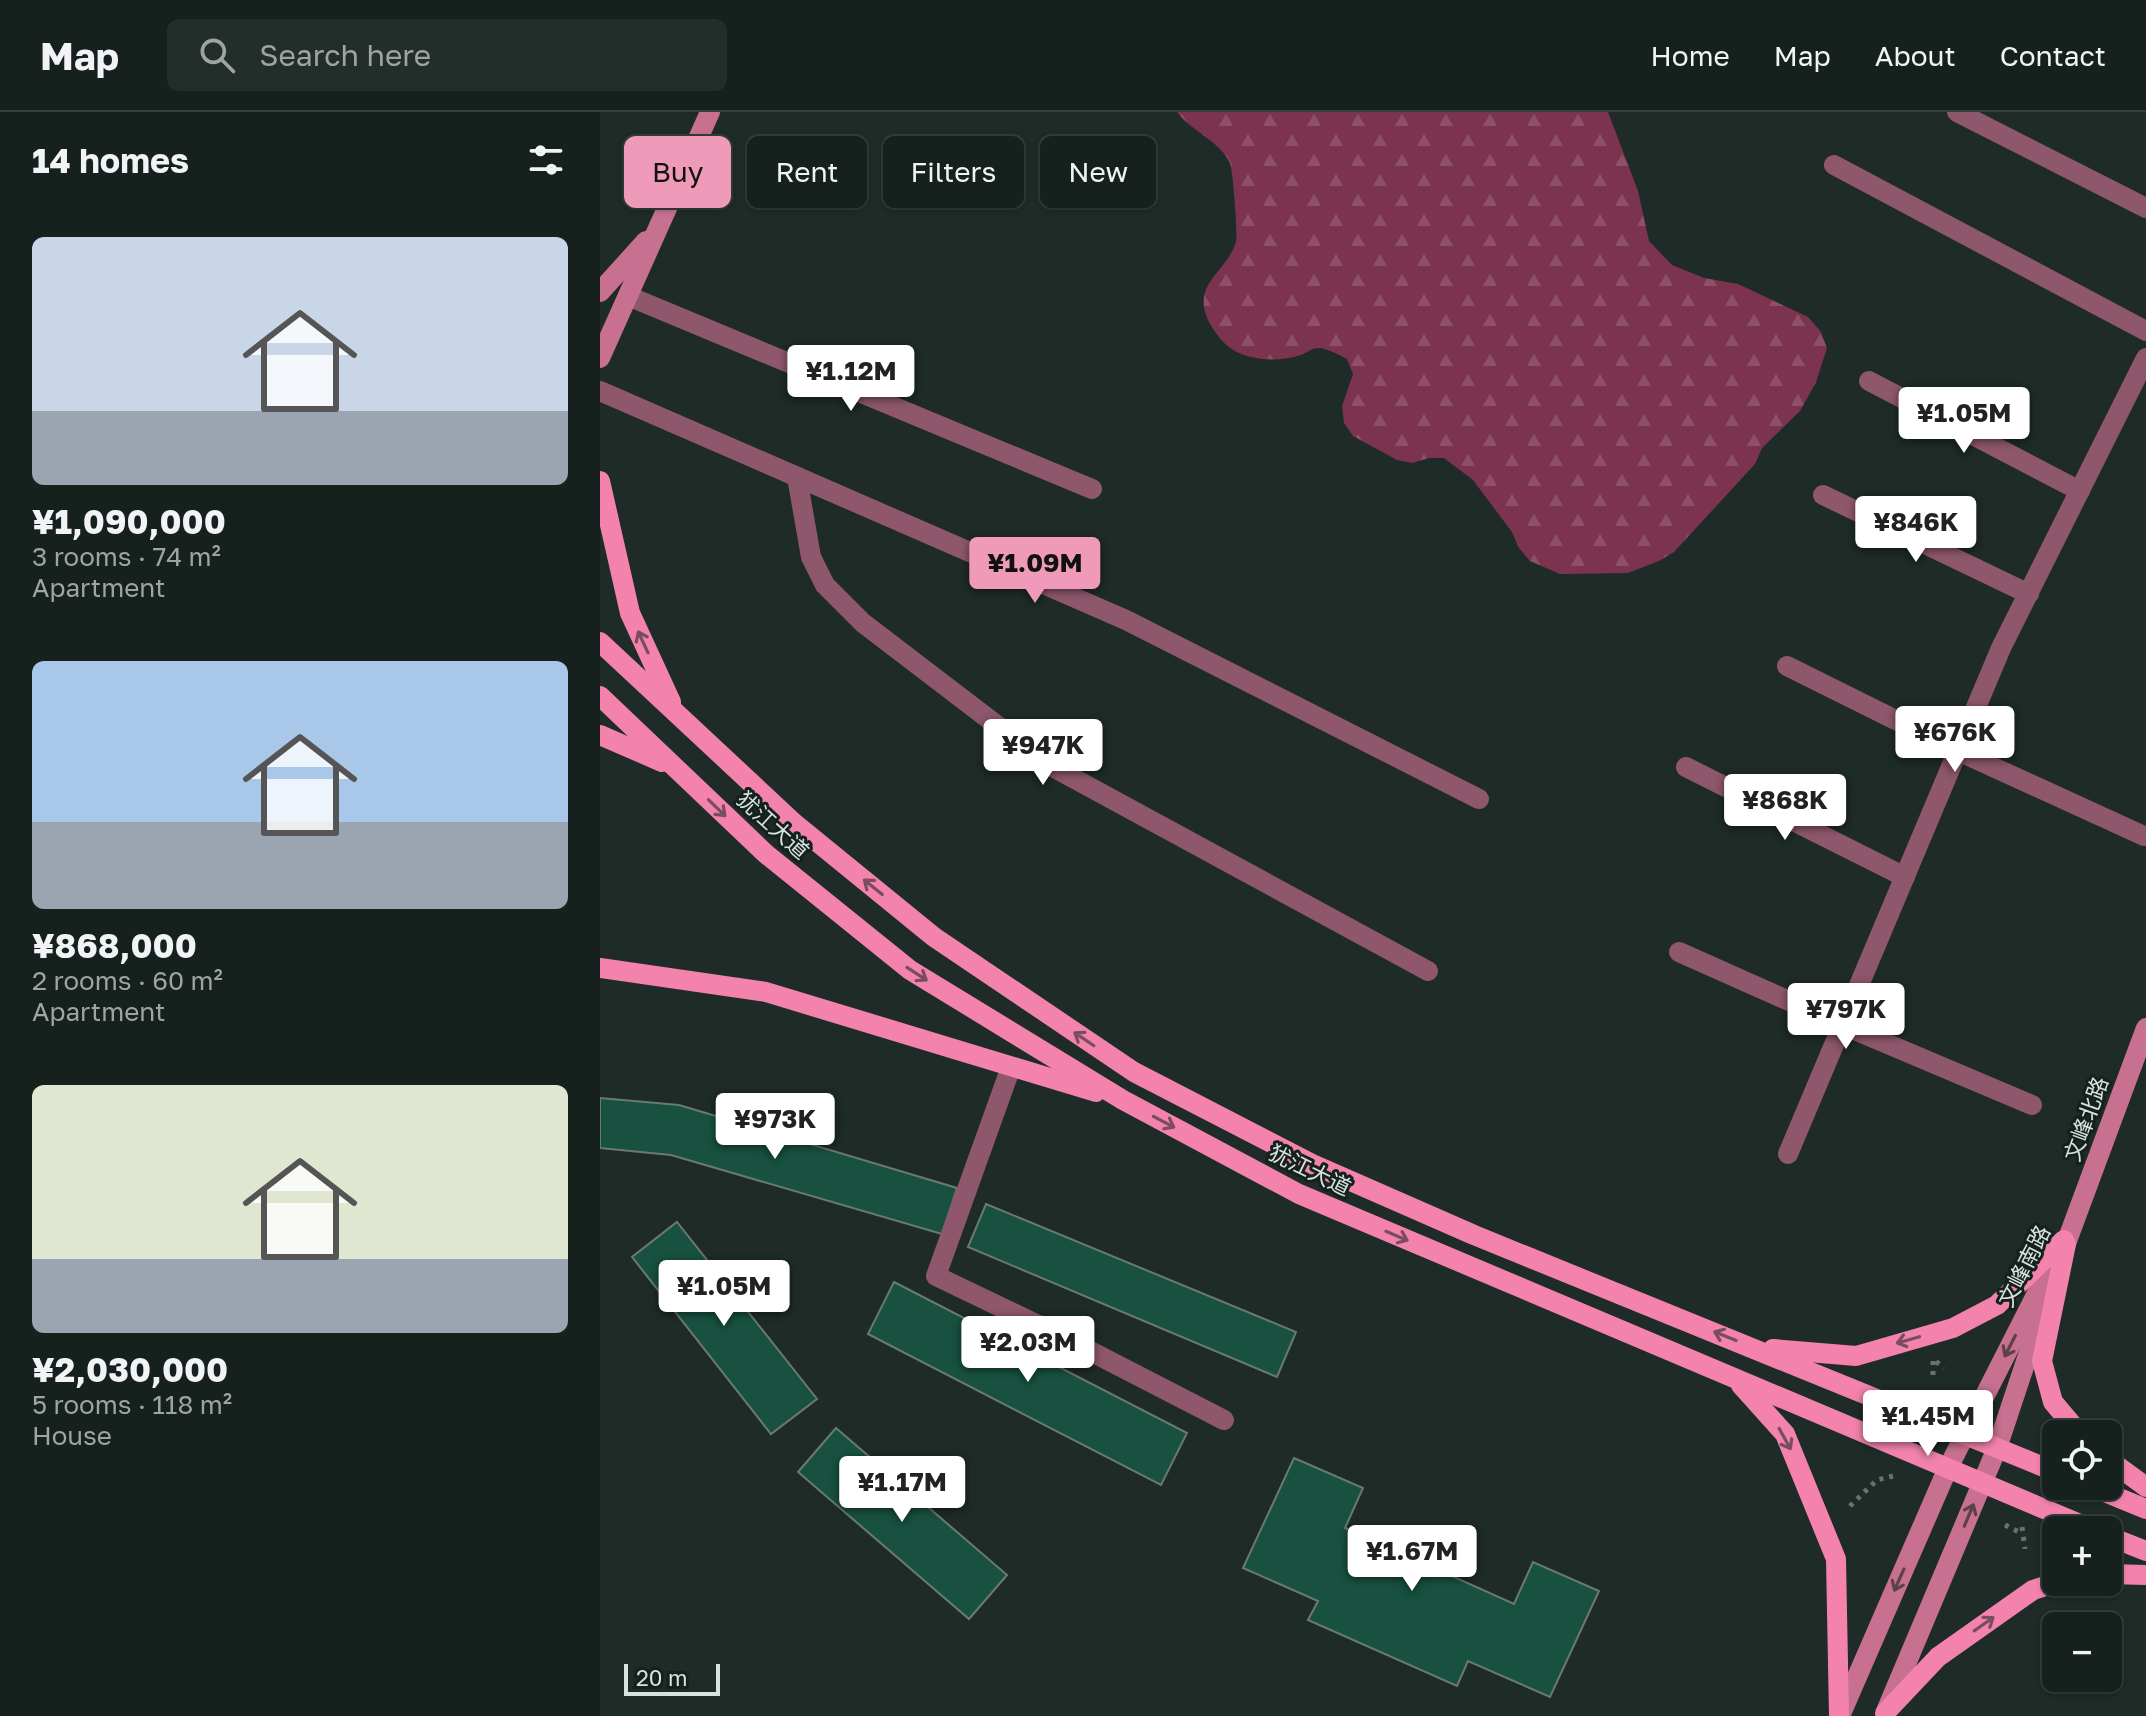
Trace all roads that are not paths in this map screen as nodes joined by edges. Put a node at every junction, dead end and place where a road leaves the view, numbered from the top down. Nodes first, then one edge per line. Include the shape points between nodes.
1 (710, 112) edge
2 (1957, 112) edge
3 (1834, 165) dead end
4 (2146, 208) edge
5 (659, 226) junction
6 (600, 292) edge
7 (628, 296) junction
8 (2146, 331) edge
9 (600, 358) edge
10 (2146, 358) edge
11 (1869, 381) dead end
12 (600, 391) edge
13 (797, 477) junction
14 (600, 481) edge
15 (1092, 489) dead end
16 (2080, 491) junction
17 (1823, 495) dead end
18 (2029, 594) junction
19 (600, 642) edge
20 (1787, 666) dead end
21 (600, 696) edge
22 (676, 713) junction
23 (600, 735) edge
24 (1958, 751) junction
25 (1686, 767) dead end
26 (675, 768) junction
27 (1479, 799) dead end
28 (2144, 836) edge
29 (1905, 877) junction
30 (1679, 952) dead end
31 (600, 968) edge
32 (1428, 971) dead end
33 (1843, 1025) junction
34 (2146, 1028) edge
35 (1011, 1067) junction
36 (1123, 1100) junction
37 (2032, 1105) dead end
38 (1788, 1154) dead end
39 (2067, 1237) junction
40 (1753, 1347) junction
41 (1736, 1380) junction
42 (1224, 1420) dead end
43 (2068, 1420) edge
44 (1964, 1434) junction
45 (1997, 1448) junction
46 (2042, 1466) edge
47 (2122, 1469) edge
48 (1947, 1470) junction
49 (1982, 1485) junction
50 (2146, 1487) edge
51 (2122, 1499) edge
52 (2146, 1509) edge
53 (2059, 1516) edge
54 (2122, 1542) edge
55 (2146, 1551) edge
56 (2122, 1574) edge
57 (2146, 1575) edge
58 (2042, 1587) edge
59 (1885, 1715) edge
60 (1839, 1716) edge

1 - 5 main road
2 - 4 street
3 - 8 street
5 - 6 main road
5 - 7 main road
7 - 9 main road
7 - 15 street
10 - 16 street
11 - 16 street
12 - 13 street
13 - 27 street via 1126,620
13 - 32 street via 811,557 825,585 863,623 1049,765
22 -> 14 main road via 630,613
16 - 18 street
17 - 18 street
18 - 24 street
19 - 22 main road, 犹江大道
20 - 24 street
21 - 26 main road, 犹江大道
40 -> 22 main road, 犹江大道 via 1312,1164 1134,1072 934,937 794,823
23 - 26 main road
24 - 28 street
24 - 29 street
25 - 29 street
26 -> 36 main road, 犹江大道 via 766,854 910,970
29 - 33 street
30 - 33 street
31 - 35 main road via 766,992
33 - 37 street
33 - 38 street
34 - 39 main road, 文峰北路
35 - 36 main road
35 - 42 street via 936,1276
36 -> 41 main road, 犹江大道 via 1299,1194
39 -> 40 main road via 1997,1305 1953,1328 1856,1356
39 - 43 main road via 2042,1361 2053,1402
39 -> 44 main road, 文峰南路
39 - 45 main road, 文峰南路
40 - 44 main road, 犹江大道
41 - 48 main road, 犹江大道
41 -> 60 main road via 1785,1434 1836,1559
44 - 45 main road, 犹江大道
44 - 48 main road, 文峰南路
45 - 46 main road, 犹江大道
45 - 49 main road, 文峰南路
47 - 50 main road
48 - 49 main road, 犹江大道
48 -> 60 main road, 文峰南路
49 - 53 main road, 犹江大道
59 -> 49 main road, 文峰南路
51 - 52 main road
54 - 55 main road
56 - 57 main road
59 -> 58 main road via 1938,1657

